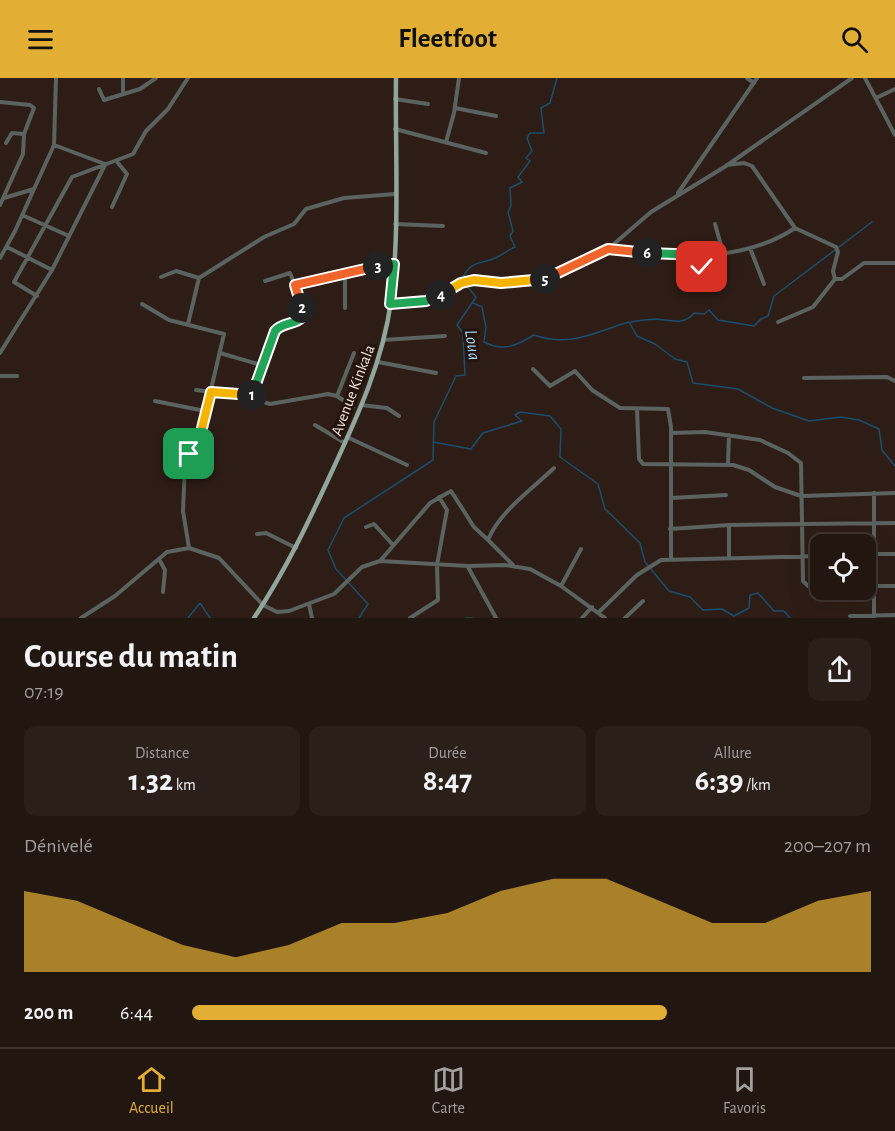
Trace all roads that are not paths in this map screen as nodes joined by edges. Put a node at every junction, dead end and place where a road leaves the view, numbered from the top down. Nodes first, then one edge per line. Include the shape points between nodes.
1 (56, 78) edge
2 (123, 78) edge
3 (156, 78) edge
4 (188, 78) edge
5 (459, 78) edge
6 (747, 78) edge
7 (758, 78) edge
8 (852, 78) edge
9 (865, 78) edge
10 (395, 79) edge
11 (754, 83) junction
12 (99, 88) dead end
13 (895, 89) edge
14 (123, 94) junction
15 (876, 98) junction
16 (395, 99) junction
17 (0, 102) edge
18 (428, 104) dead end
19 (455, 108) junction
20 (496, 116) dead end
21 (394, 129) junction
22 (24, 134) junction
23 (895, 135) edge
24 (6, 142) dead end
25 (446, 142) junction
26 (54, 145) junction
27 (486, 153) dead end
28 (118, 162) junction
29 (105, 165) junction
30 (726, 166) junction
31 (34, 189) junction
32 (21, 193) junction
33 (394, 194) junction
34 (677, 195) junction
35 (3, 198) junction
36 (27, 204) junction
37 (0, 205) edge
38 (112, 207) dead end
39 (22, 215) junction
40 (394, 224) junction
41 (715, 224) dead end
42 (46, 225) junction
43 (443, 226) dead end
44 (795, 228) junction
45 (69, 236) junction
46 (7, 246) junction
47 (750, 248) junction
48 (608, 249) junction
49 (723, 252) junction
50 (702, 255) junction
51 (0, 258) edge
52 (29, 258) junction
53 (895, 263) edge
54 (394, 264) junction
55 (52, 270) junction
56 (345, 274) junction
57 (161, 277) dead end
58 (199, 278) junction
59 (836, 279) junction
60 (701, 280) dead end
61 (265, 281) dead end
62 (764, 284) dead end
63 (295, 285) junction
64 (37, 296) junction
65 (142, 304) dead end
66 (390, 304) junction
67 (345, 308) dead end
68 (778, 322) dead end
69 (188, 324) junction
70 (445, 336) dead end
71 (383, 340) junction
72 (0, 353) edge
73 (220, 353) junction
74 (354, 353) dead end
75 (378, 362) junction
76 (261, 365) junction
77 (534, 369) dead end
78 (436, 373) dead end
79 (0, 376) edge
80 (17, 376) dead end
81 (804, 378) dead end
82 (895, 381) edge
83 (196, 390) dead end
84 (211, 392) junction
85 (337, 396) junction
86 (251, 397) junction
87 (155, 401) dead end
88 (361, 405) junction
89 (353, 407) dead end
90 (637, 409) junction
91 (205, 411) junction
92 (399, 416) dead end
93 (315, 425) dead end
94 (671, 433) junction
95 (729, 435) junction
96 (346, 440) junction
97 (670, 464) junction
98 (728, 464) junction
99 (407, 465) dead end
100 (554, 468) dead end
101 (895, 492) edge
102 (874, 493) junction
103 (726, 495) dead end
104 (801, 496) junction
105 (439, 497) junction
106 (671, 498) junction
107 (874, 523) junction
108 (895, 523) edge
109 (729, 525) junction
110 (802, 525) junction
111 (366, 527) dead end
112 (670, 529) junction
113 (257, 534) dead end
114 (874, 534) edge
115 (488, 540) junction
116 (393, 545) junction
117 (189, 548) junction
118 (297, 548) junction
119 (581, 549) dead end
120 (876, 554) edge
121 (895, 554) edge
122 (729, 556) junction
123 (803, 557) junction
124 (810, 557) edge
125 (159, 559) junction
126 (671, 559) junction
127 (380, 561) junction
128 (436, 565) junction
129 (514, 565) junction
130 (468, 566) junction
131 (561, 586) junction
132 (810, 586) edge
133 (876, 586) edge
134 (895, 586) edge
135 (163, 592) dead end
136 (874, 600) edge
137 (643, 601) dead end
138 (309, 604) junction
139 (263, 605) junction
140 (592, 607) junction
141 (598, 612) junction
142 (895, 615) edge
143 (850, 616) dead end
144 (874, 617) edge
145 (81, 618) edge
146 (254, 618) edge
147 (312, 618) edge
148 (410, 618) edge
149 (496, 618) edge
150 (582, 618) edge
151 (605, 618) edge
152 (625, 618) edge

1 - 26 street
2 - 14 street
3 - 14 street
4 - 28 street via 168,109 146,131 138,149
5 - 19 street
6 - 11 street
7 - 11 street
8 - 30 street
9 - 15 street
10 - 16 main road, Avenue Kinkala
11 - 34 street
12 - 14 street via 104,100
13 - 15 street
15 - 23 street
16 - 18 street
16 - 21 main road, Avenue Kinkala
17 - 22 street via 33,106
19 - 20 street
19 - 25 street
21 - 25 street
21 - 33 main road, Avenue Kinkala
22 - 24 street via 11,134
22 - 35 street via 23,154
25 - 27 street
26 - 29 street
26 - 31 street
28 - 29 street
28 - 38 street via 127,174
29 - 42 street via 72,177
29 - 45 street
30 - 34 street
30 - 44 street via 748,164 758,171
31 - 32 street
31 - 36 street
32 - 35 street
32 - 36 street
33 - 40 main road, Avenue Kinkala
33 - 58 street via 344,198 306,209 294,224 264,237
34 - 48 street
35 - 37 street
36 - 39 street
39 - 42 street
39 - 46 street
40 - 43 street
40 - 54 main road, Avenue Kinkala
41 - 49 street
42 - 45 street
42 - 52 street
44 - 47 street via 765,245
44 - 59 street via 836,247
45 - 55 street
46 - 51 street
46 - 52 street
47 - 49 street
47 - 62 street
48 - 50 street
48 - 66 street via 543,280 466,282 426,301
49 - 50 street
50 - 60 street
52 - 55 street
52 - 64 street via 14,284
53 - 59 street via 864,263
54 - 56 street
54 - 66 main road, Avenue Kinkala
55 - 64 street
56 - 63 street
56 - 67 street
57 - 58 street via 176,271
58 - 69 street
59 - 68 street via 813,307
61 - 63 street via 290,273
63 - 76 street via 301,318 279,326
64 - 72 street
65 - 69 street via 170,320
66 - 71 main road, Avenue Kinkala
69 - 73 street via 224,332
70 - 71 street
71 - 75 main road, Avenue Kinkala
73 - 76 street
73 - 84 street
74 - 85 street
75 - 78 street
75 - 88 main road, Avenue Kinkala
76 - 86 street
77 - 90 street via 548,386 575,371 592,390 616,407
79 - 80 street
81 - 82 street via 887,377
83 - 84 street
84 - 86 street
84 - 91 street
85 - 86 street via 324,394 270,404
85 - 89 street
87 - 91 street
88 - 92 street via 387,408
88 - 96 main road, Avenue Kinkala
90 - 94 street via 668,409
90 - 97 street via 639,461 645,465
91 - 117 street via 201,432 185,463 183,511
93 - 96 street
94 - 95 street
94 - 97 street
95 - 98 street
95 - 104 street via 760,440 799,459 803,465
96 - 99 street
96 - 118 main road, Avenue Kinkala
97 - 98 street
97 - 106 street
98 - 104 street via 741,466 775,488
100 - 115 street via 498,522
101 - 102 street
102 - 104 street
102 - 107 street
103 - 106 street
104 - 110 street
105 - 115 street via 453,492 474,526
105 - 116 street
105 - 128 street via 446,515
106 - 112 street
107 - 108 street
107 - 110 street
107 - 114 street
109 - 110 street
109 - 112 street
109 - 122 street
110 - 123 street
111 - 116 street via 374,524
112 - 126 street
113 - 118 street via 266,533
115 - 129 street
116 - 127 street
117 - 125 street via 167,552
117 - 139 street via 219,558
118 - 139 main road, Avenue Kinkala
119 - 131 street
120 - 121 street
122 - 123 street
122 - 126 street
123 - 124 street
123 - 132 street via 804,583
125 - 135 street via 165,570
125 - 145 street
126 - 141 street via 661,560 637,575
127 - 128 street
127 - 138 street via 366,565 334,594
128 - 130 street
128 - 148 street via 437,602
129 - 130 street
129 - 131 street
130 - 149 street
131 - 140 street
133 - 134 street
136 - 144 street
137 - 152 street
138 - 139 street via 283,612
138 - 147 street
139 - 146 main road, Avenue Kinkala
140 - 141 street
140 - 150 street
141 - 151 street
142 - 144 street
143 - 144 street

